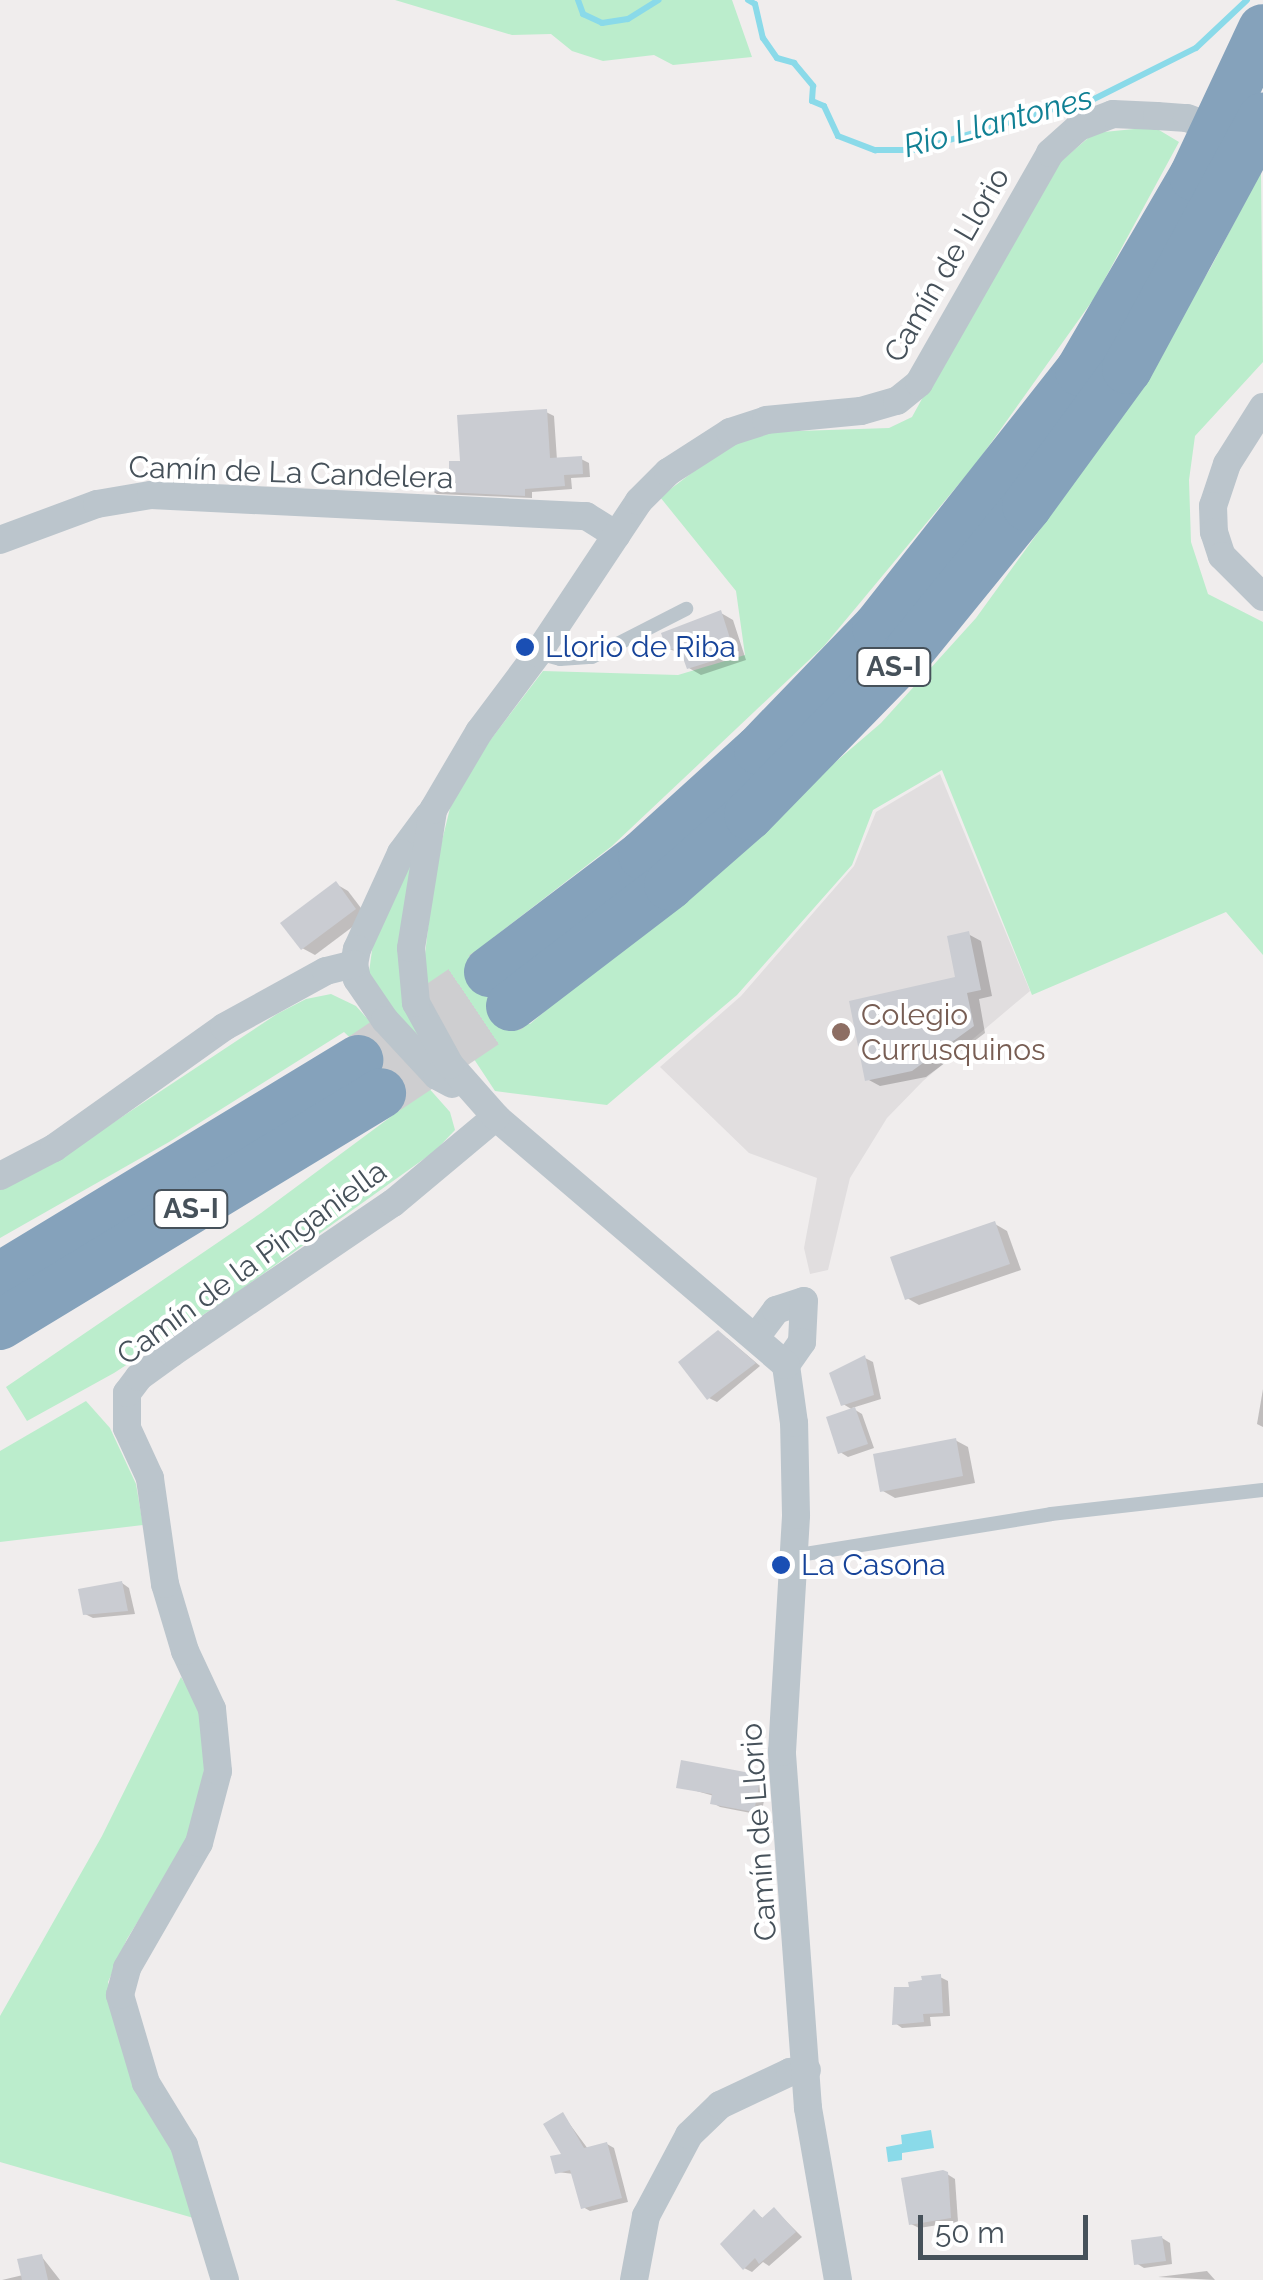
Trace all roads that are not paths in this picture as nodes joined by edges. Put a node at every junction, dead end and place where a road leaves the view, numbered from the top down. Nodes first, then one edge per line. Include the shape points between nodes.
1 (1263, 30) edge
2 (1263, 116) edge
3 (1263, 155) edge
4 (1176, 242) junction
5 (1263, 407) edge
6 (616, 534) junction
7 (0, 540) edge
8 (1263, 596) edge
9 (686, 609) dead end
10 (538, 653) junction
11 (432, 810) junction
12 (354, 964) junction
13 (500, 989) tunnel mouth
14 (487, 1107) junction
15 (0, 1176) edge
16 (0, 1277) edge
17 (0, 1325) edge
18 (756, 1337) junction
19 (786, 1365) junction
20 (1263, 1490) edge
21 (792, 1556) junction
22 (808, 2070) junction
23 (225, 2280) edge
24 (634, 2280) edge
25 (838, 2280) edge

1 - 4 highway, AS-I
2 - 4 highway, AS-I
3 - 6 street, Camín de Llorio via 1186,118 1114,114 1079,127 1050,153 919,383 898,401 861,411 766,420 730,432 668,472
4 - 13 highway, AS-I via 877,628 759,750
5 - 8 street via 1227,464 1213,506 1222,556
6 - 7 street, Camín de La Candelera via 586,516 151,495 98,504
6 - 10 street, Camín de Llorio
9 - 10 lane via 592,658
10 - 11 street, Camín de Llorio
11 - 12 street, Camín de Llorio via 401,853
11 - 14 street, Camín de Llorio via 411,948 416,1002 450,1066
12 - 14 street, Camín de Llorio via 385,1020 437,1076
12 - 15 street via 326,971 224,1027 54,1148
14 - 18 street, Camín de Llorio
14 - 23 street, Camín de la Pinganiella via 393,1203 172,1353 127,1393 127,1428 150,1478 165,1584 212,1709 218,1771 199,1844 126,1968 120,1994 146,2083 184,2145
16 - 17 highway, AS-I via 370,1077
18 - 19 street, Camín de Llorio
18 - 19 street via 776,1310 804,1301 802,1342
19 - 21 street, Camín de Llorio via 794,1423
20 - 21 lane via 1052,1514
21 - 22 street, Camín de Llorio via 781,1719
22 - 24 street via 720,2105 689,2134 646,2216
22 - 25 street, Camín de Llorio via 808,2108

